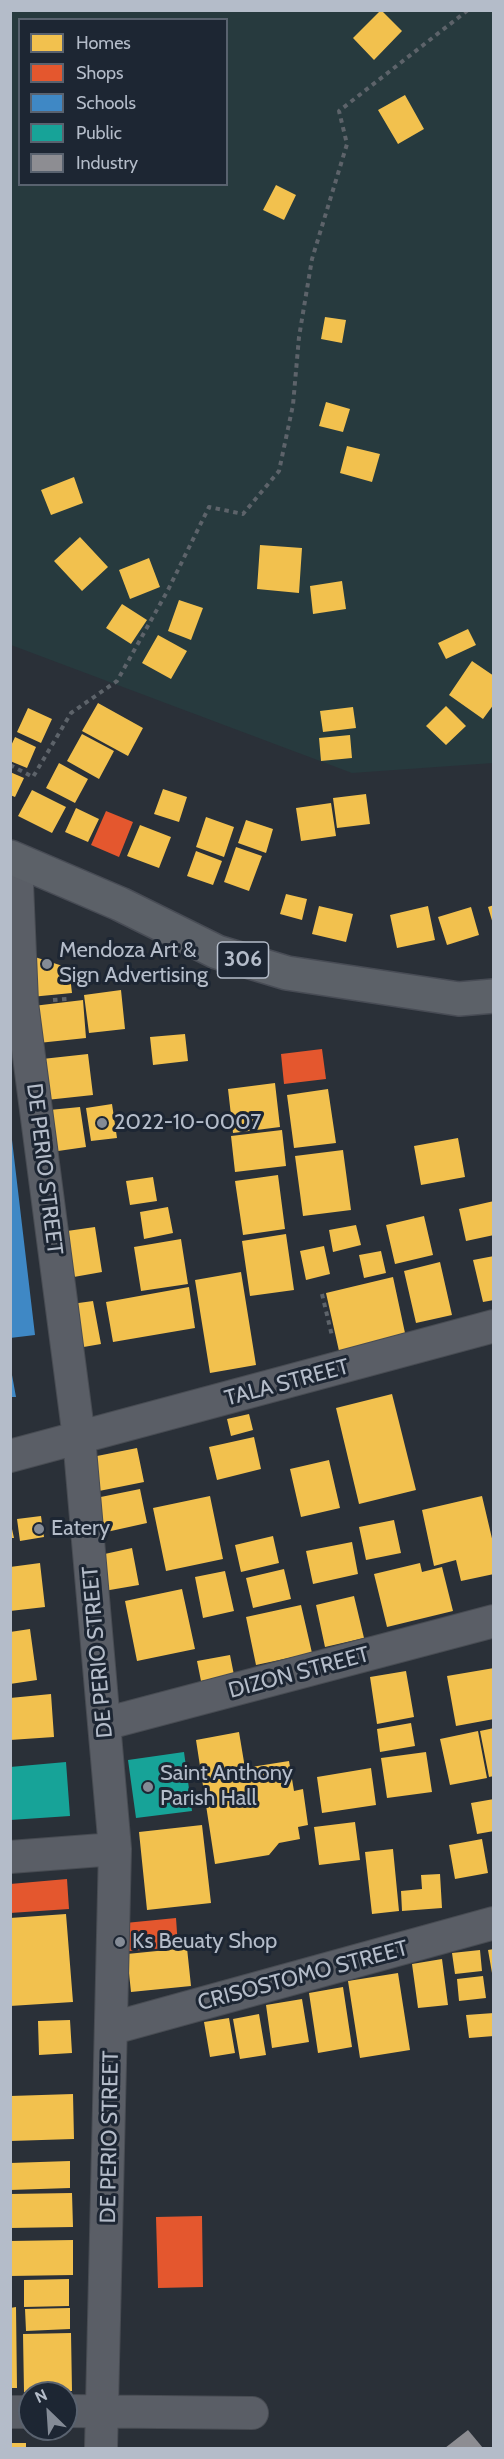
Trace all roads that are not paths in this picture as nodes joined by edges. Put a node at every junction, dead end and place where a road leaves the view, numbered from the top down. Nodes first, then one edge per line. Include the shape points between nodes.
1 (13, 858) edge
2 (494, 996) edge
3 (494, 1326) edge
4 (79, 1438) junction
5 (10, 1456) edge
6 (494, 1621) edge
7 (104, 1724) junction
8 (116, 1850) junction
9 (10, 1857) edge
10 (494, 1923) edge
11 (112, 2028) junction
12 (103, 2410) junction
13 (78, 2411) edge
14 (252, 2413) dead end
15 (101, 2448) edge

1 - 2 main road, 306 via 120,904 217,952 287,973 459,999
1 - 4 street, DE PERIO STREET via 22,1003
3 - 4 street, TALA STREET
4 - 5 street, TALA STREET
4 - 7 street, DE PERIO STREET
6 - 7 street, DIZON STREET
7 - 8 street, DE PERIO STREET
8 - 9 street
8 - 11 street, DE PERIO STREET
10 - 11 street, CRISOSTOMO STREET
11 - 12 street, DE PERIO STREET
12 - 13 street
12 - 14 street
12 - 15 street, DE PERIO STREET

